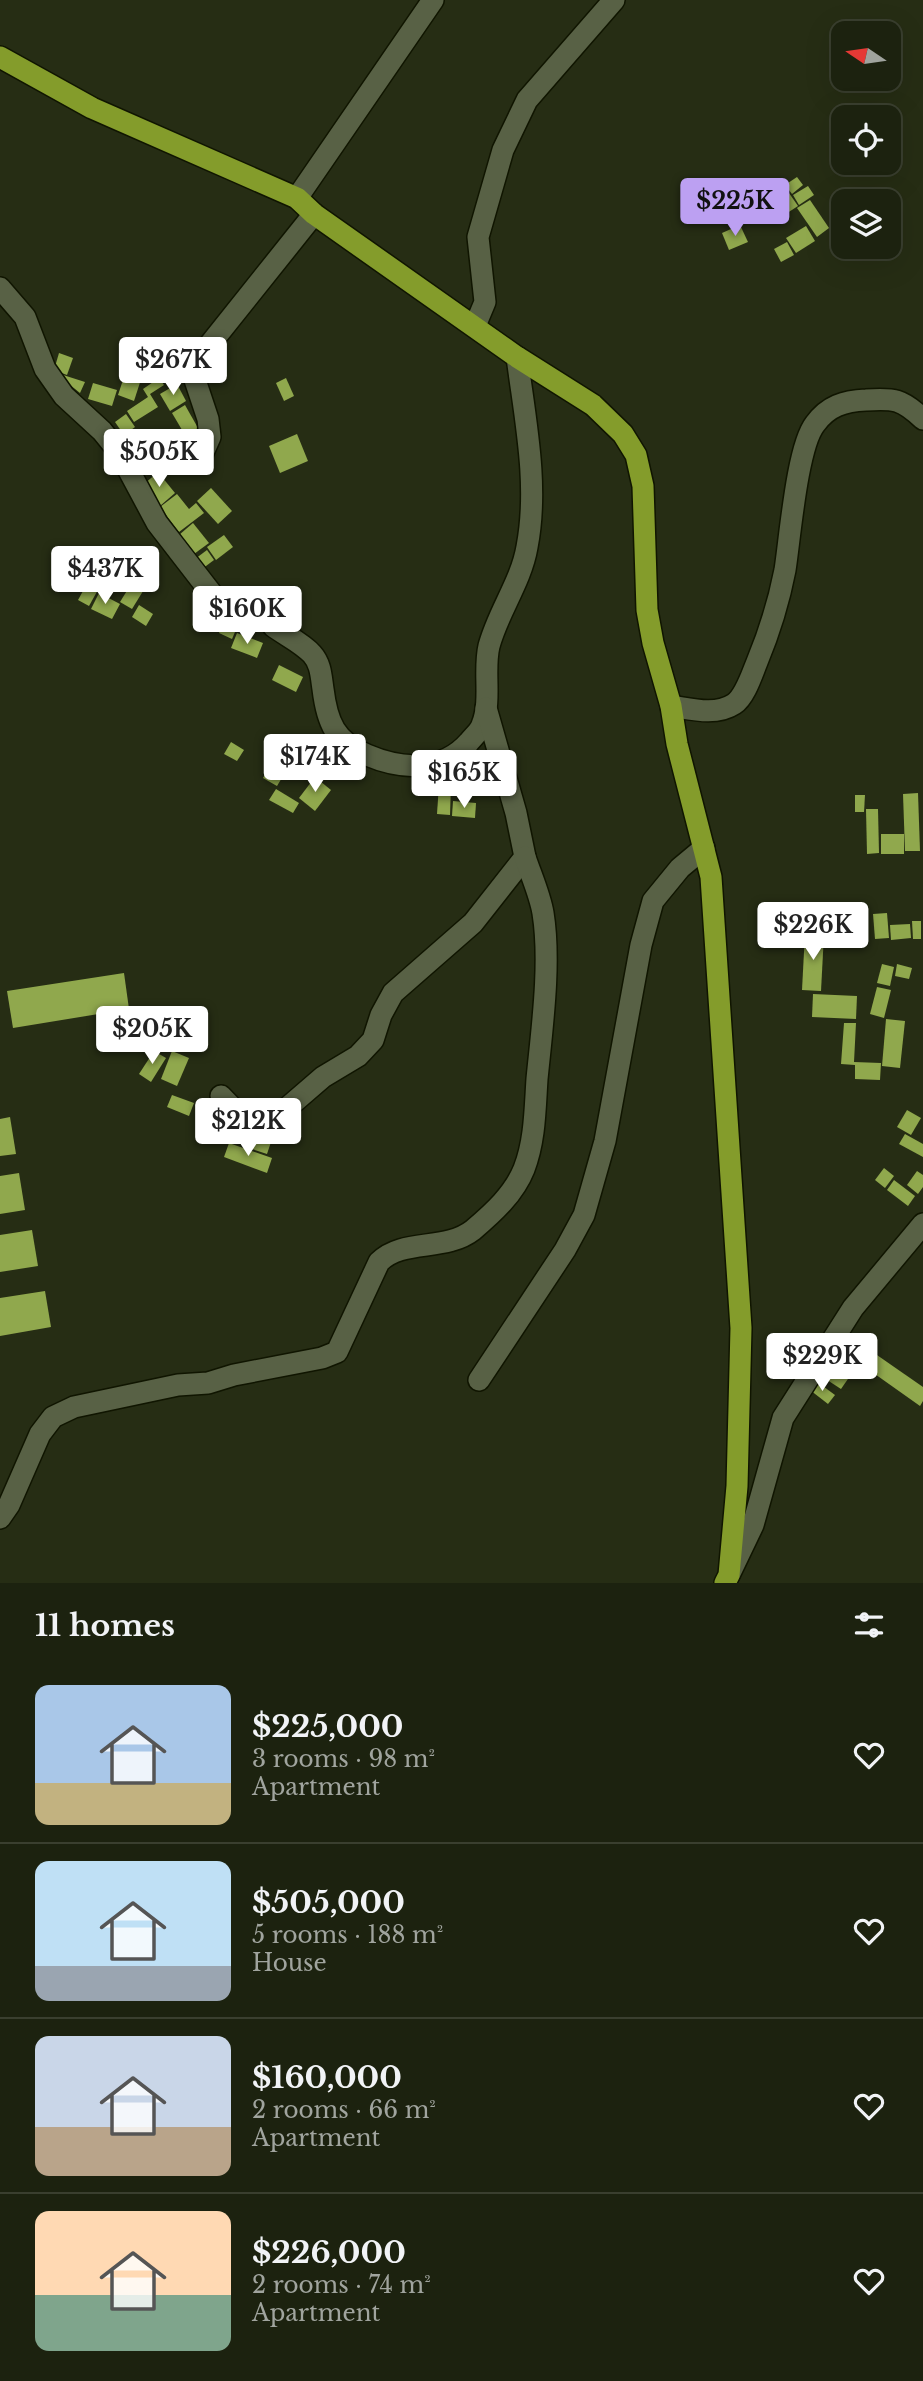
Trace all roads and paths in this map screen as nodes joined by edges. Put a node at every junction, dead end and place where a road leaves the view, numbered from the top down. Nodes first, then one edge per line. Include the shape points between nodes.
1 (433, 0) edge
2 (614, 0) edge
3 (0, 57) edge
4 (297, 198) junction
5 (314, 214) junction
6 (0, 288) edge
7 (475, 326) junction
8 (517, 356) junction
9 (923, 393) edge
10 (896, 399) junction
11 (923, 419) edge
12 (202, 455) dead end
13 (222, 607) dead end
14 (274, 626) dead end
15 (485, 705) junction
16 (671, 706) junction
17 (704, 848) junction
18 (525, 857) junction
19 (221, 1096) dead end
20 (923, 1224) edge
21 (479, 1380) dead end
22 (0, 1518) edge
23 (727, 1579) edge

1 - 4 street
2 - 7 street via 527,100 503,150 478,237 485,302
3 - 4 main road via 92,108
4 - 5 main road
5 - 7 main road
5 - 12 street via 196,366 195,380 209,428
6 - 13 street via 25,317 45,369 64,396 119,452 157,523
7 - 8 main road
8 - 15 street via 533,499 527,549 488,651
8 - 16 main road via 593,405 636,455 643,486 647,610
9 - 10 street
10 - 11 street
10 - 16 street via 830,407 813,426 804,450 784,573 767,638 750,679 736,703 716,711
14 - 15 street via 312,654 322,670 331,723 341,742 368,755 408,766 431,765 459,754 482,726
15 - 18 street
16 - 17 main road
17 - 21 street via 653,901 605,1141 584,1215
17 - 23 main road via 711,877 741,1328 737,1486
18 - 19 street via 473,923 393,993 373,1040 358,1056 261,1125 247,1123
18 - 22 street via 543,912 544,967 532,1138 511,1193 471,1232 442,1244 389,1252 379,1262 350,1320 346,1338 337,1352 323,1359 74,1407 54,1417 40,1434
20 - 23 street via 853,1308 783,1418 753,1525

